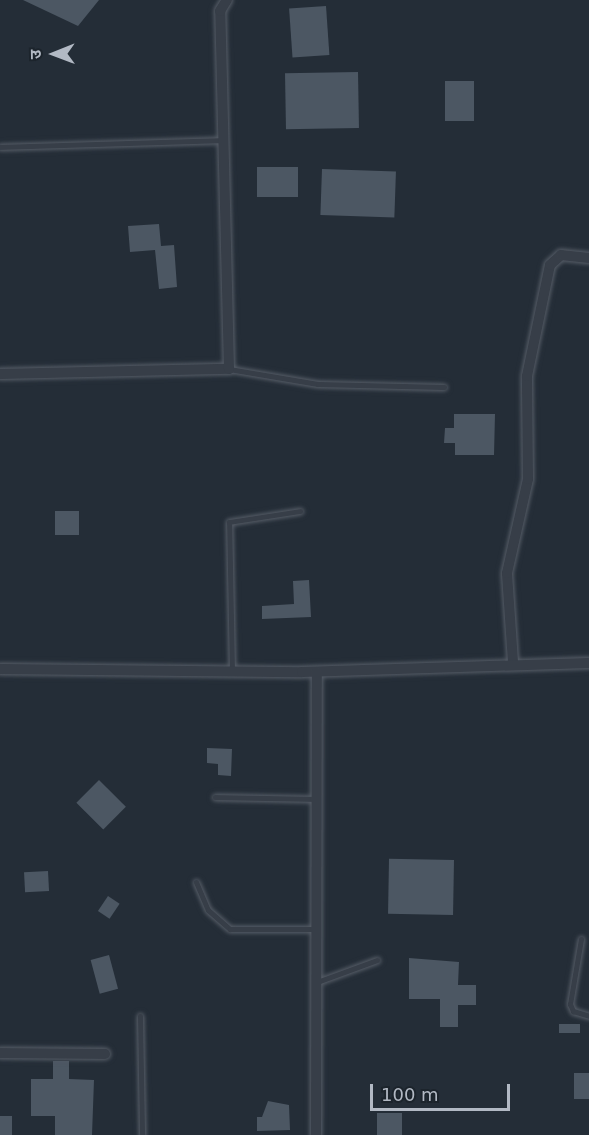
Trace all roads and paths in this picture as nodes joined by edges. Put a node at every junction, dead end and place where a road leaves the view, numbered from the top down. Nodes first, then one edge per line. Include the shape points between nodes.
1 (227, 0) edge
2 (226, 140) junction
3 (0, 147) edge
4 (589, 258) edge
5 (229, 369) junction
6 (0, 374) edge
7 (444, 387) dead end
8 (300, 511) dead end
9 (513, 662) junction
10 (589, 663) edge
11 (0, 669) edge
12 (232, 672) junction
13 (316, 672) junction
14 (215, 797) dead end
15 (316, 799) junction
16 (196, 882) dead end
17 (315, 929) junction
18 (581, 939) dead end
19 (376, 960) dead end
20 (316, 983) junction
21 (140, 1016) dead end
22 (589, 1016) edge
23 (0, 1053) edge
24 (105, 1054) dead end
25 (142, 1135) edge
26 (316, 1135) edge

1 - 2 street via 220,11
2 - 3 lane
2 - 5 street
4 - 9 street via 561,255 550,265 527,376 528,479 507,573
5 - 6 street
5 - 7 lane via 318,384
8 - 12 lane via 229,522
9 - 10 street
9 - 13 street
11 - 12 street
12 - 13 street
13 - 15 street
14 - 15 lane
15 - 17 street
16 - 17 lane via 208,910 230,929
17 - 20 street
18 - 22 lane via 570,1004 573,1011
19 - 20 lane
20 - 26 street
21 - 25 lane
23 - 24 street

